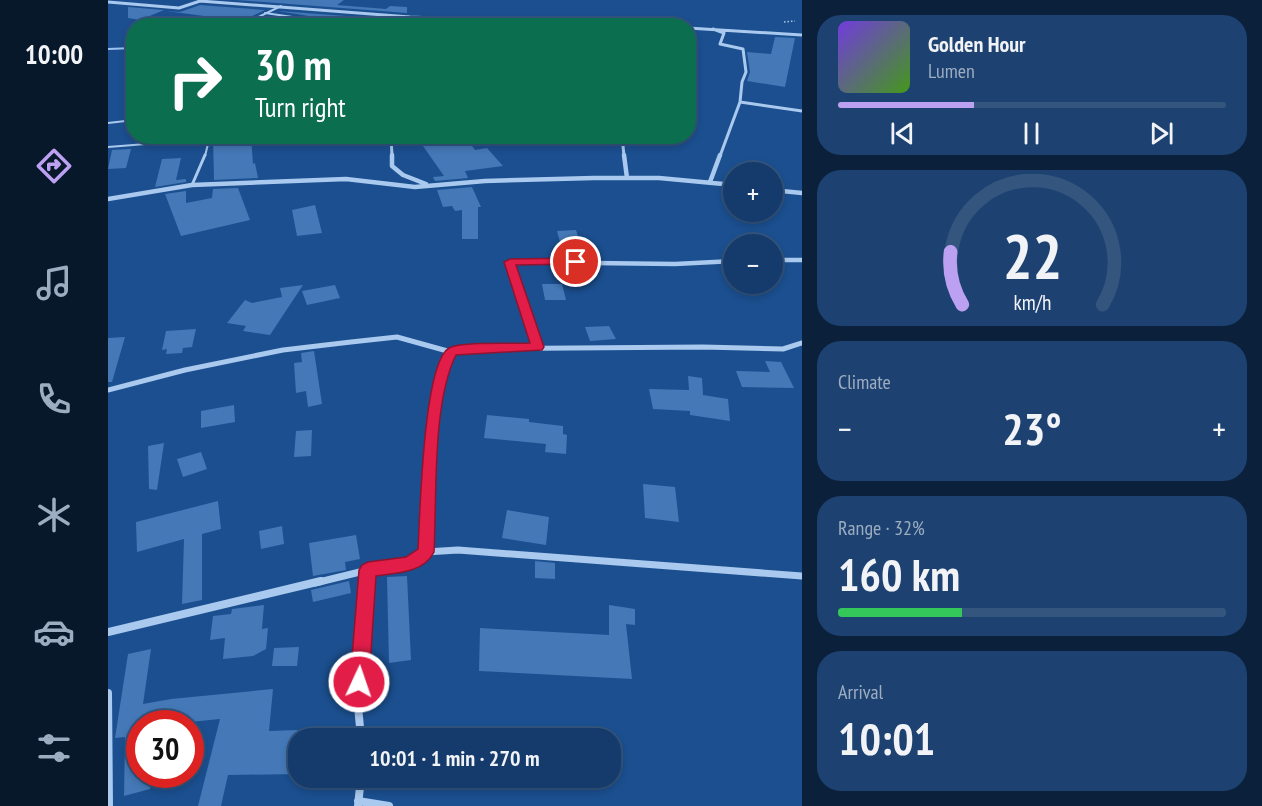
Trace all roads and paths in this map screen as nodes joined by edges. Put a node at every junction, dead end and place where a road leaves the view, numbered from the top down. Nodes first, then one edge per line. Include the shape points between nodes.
1 (108, 3) edge
2 (281, 6) junction
3 (265, 13) junction
4 (410, 17) joint
5 (255, 18) edge
6 (299, 18) edge
7 (435, 18) edge
8 (696, 28) edge
9 (713, 29) junction
10 (801, 35) edge
11 (740, 102) junction
12 (801, 111) edge
13 (126, 121) edge
14 (108, 123) edge
15 (142, 144) edge
16 (209, 144) edge
17 (391, 144) edge
18 (623, 144) edge
19 (108, 147) edge
20 (627, 178) junction
21 (710, 182) junction
22 (723, 184) edge
23 (192, 185) junction
24 (434, 186) junction
25 (783, 191) edge
26 (801, 193) edge
27 (108, 199) edge
28 (783, 260) edge
29 (801, 260) edge
30 (723, 262) edge
31 (801, 343) edge
32 (538, 347) junction
33 (451, 352) junction
34 (108, 390) edge
35 (426, 552) junction
36 (368, 570) junction
37 (801, 576) edge
38 (108, 632) edge
39 (108, 693) edge
40 (360, 728) edge
41 (360, 788) edge
42 (358, 804) edge
43 (109, 806) edge
44 (389, 806) edge

1 - 2 street via 179,8 200,1
2 - 3 lane
2 - 4 street
3 - 5 lane
3 - 6 lane
4 - 7 street
8 - 9 street
9 - 10 street
9 - 11 street via 724,33 720,44 743,49 746,72
11 - 12 street
11 - 21 street
13 - 14 lane
15 - 19 lane
16 - 23 lane
17 - 24 street via 392,166 403,175
18 - 20 street
20 - 21 street
20 - 24 street via 485,180
21 - 22 street
23 - 24 street via 346,178
23 - 27 street
25 - 26 street
28 - 29 street
30 - 32 street via 510,262
31 - 32 street via 783,349
32 - 33 street
33 - 34 street via 397,337 351,342 283,350
33 - 35 street via 442,369 433,421
35 - 36 street via 410,564
35 - 37 street via 520,553
36 - 38 street
36 - 40 street via 358,706
39 - 43 street
41 - 42 street
42 - 44 street

